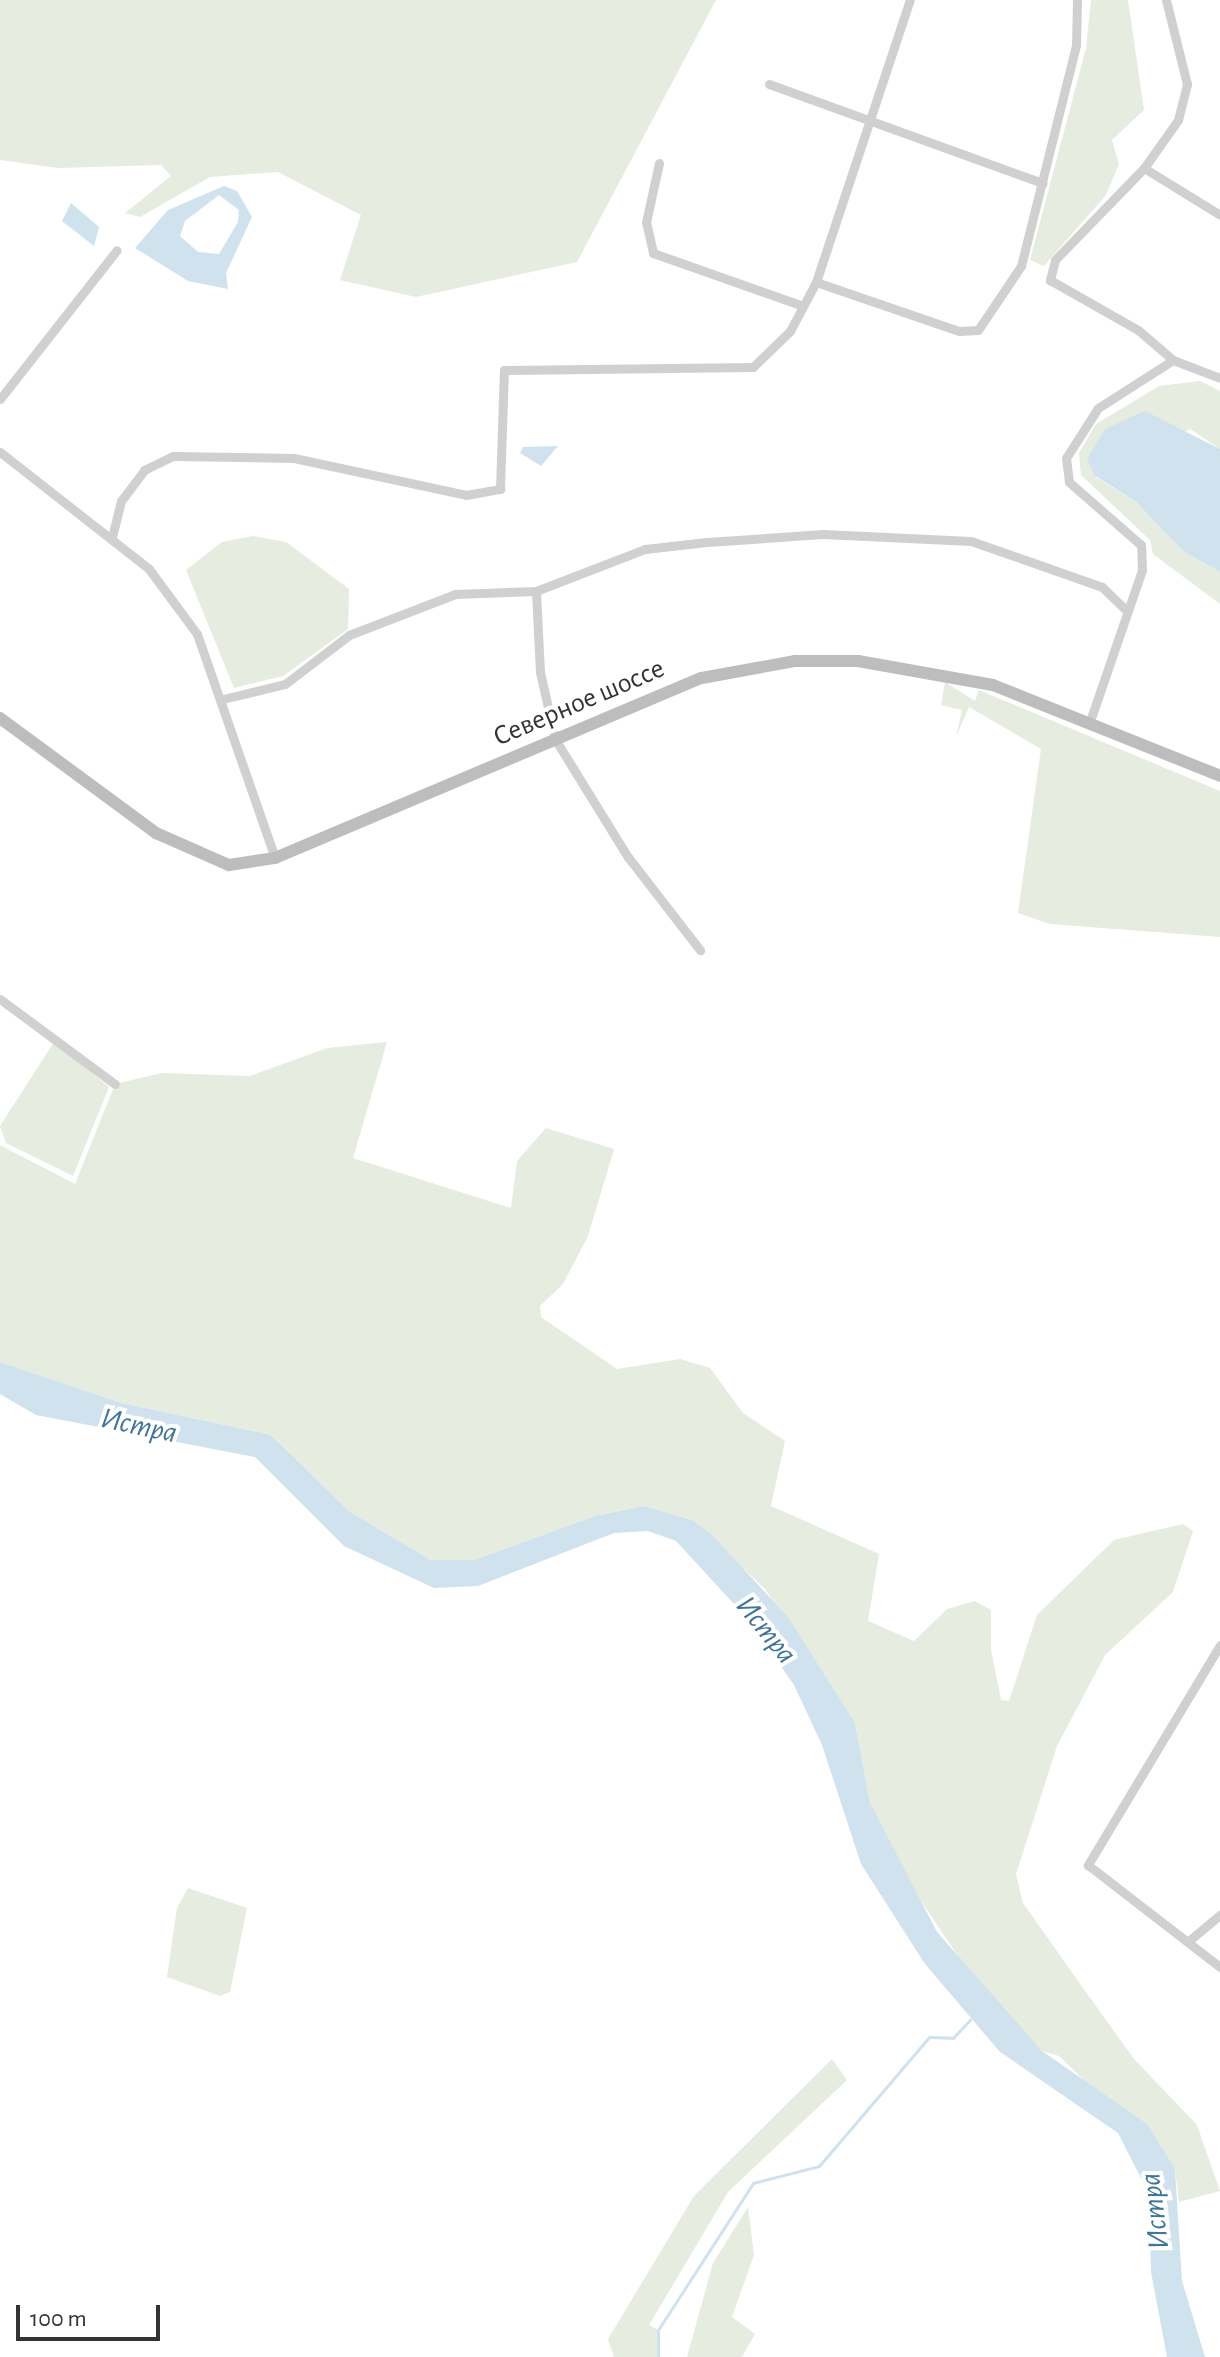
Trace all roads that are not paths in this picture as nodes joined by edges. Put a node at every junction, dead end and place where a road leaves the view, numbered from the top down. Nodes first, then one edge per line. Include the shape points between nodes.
1 (910, 0) edge
2 (1077, 0) edge
3 (1166, 0) edge
4 (769, 84) dead end
5 (866, 122) junction
6 (659, 163) dead end
7 (1144, 168) junction
8 (1043, 183) junction
9 (1220, 215) edge
10 (117, 250) dead end
11 (816, 282) junction
12 (801, 305) junction
13 (1173, 360) junction
14 (1220, 378) edge
15 (0, 399) edge
16 (0, 452) edge
17 (112, 537) junction
18 (536, 591) junction
19 (1127, 611) junction
20 (223, 699) junction
21 (0, 718) edge
22 (1090, 721) junction
23 (555, 739) junction
24 (1220, 776) edge
25 (275, 858) junction
26 (700, 950) dead end
27 (0, 999) edge
28 (115, 1084) dead end
29 (1220, 1645) edge
30 (1220, 1915) edge
31 (1191, 1939) junction
32 (1220, 1967) edge

1 - 5 street
2 - 8 street via 1076,45
3 - 7 street via 1187,84 1178,120
4 - 5 street
5 - 8 street
5 - 11 street
6 - 12 street via 646,222 653,253
7 - 9 street
7 - 13 street via 1055,260 1050,280 1138,330
8 - 11 street via 1021,266 978,330 959,331
10 - 15 street
11 - 12 street
12 - 17 street via 790,331 753,367 504,370 500,489 466,495 399,485 294,458 173,456 144,470 121,501
13 - 14 street
13 - 19 street via 1098,408 1066,458 1069,482 1141,545 1142,570
16 - 17 street
17 - 20 street via 149,569 197,634
18 - 19 street via 645,549 823,534 923,534 971,541 1077,576
18 - 20 street via 455,594 349,635 285,684
18 - 23 street via 540,672
19 - 22 street
20 - 25 street
21 - 25 main road, Северное шоссе via 187,852 229,865
22 - 23 main road, Северное шоссе via 935,670 795,661 702,678
22 - 24 main road, Северное шоссе
23 - 25 main road, Северное шоссе
23 - 26 street via 628,857
27 - 28 street
29 - 31 street via 1088,1865
30 - 31 street
31 - 32 street

